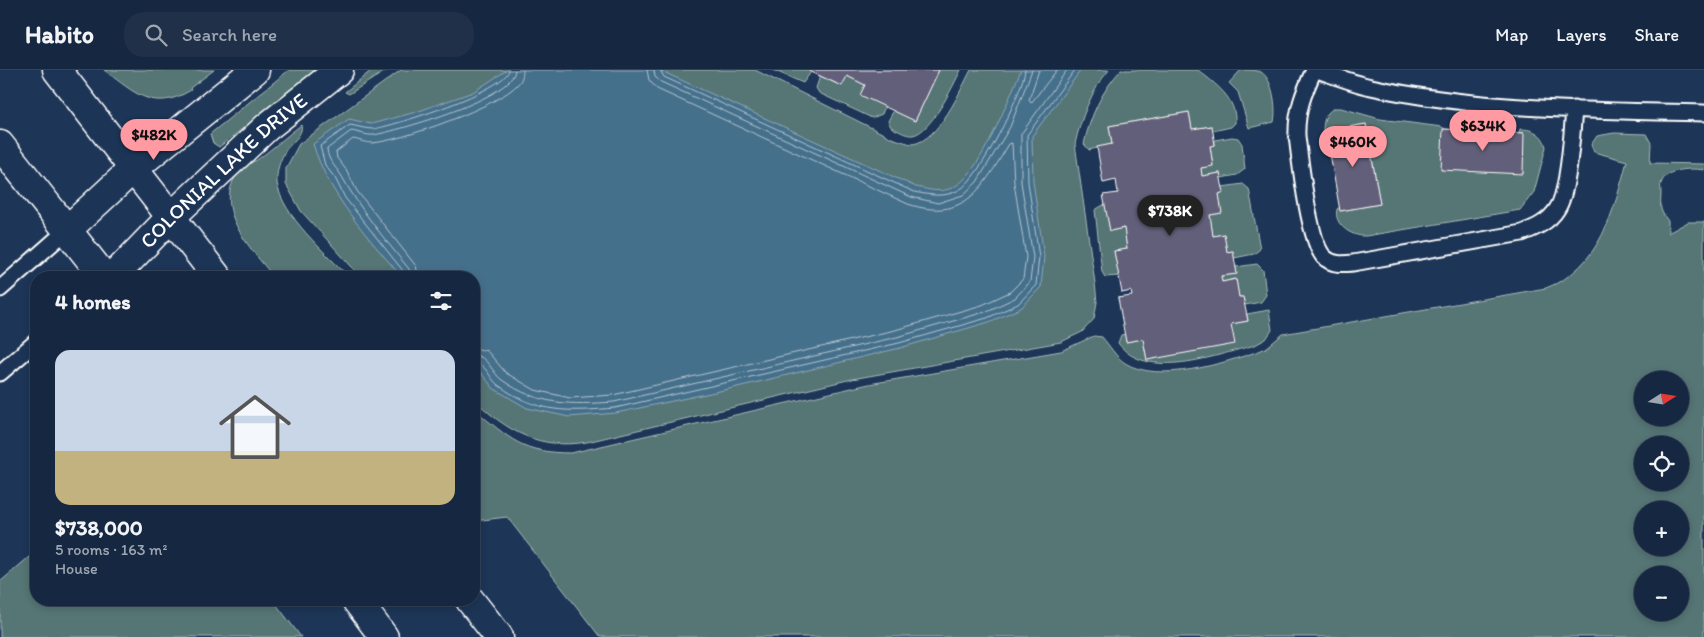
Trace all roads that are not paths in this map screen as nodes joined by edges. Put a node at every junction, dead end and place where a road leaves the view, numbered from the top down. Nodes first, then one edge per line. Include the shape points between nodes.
1 (57, 70) edge
2 (256, 70) edge
3 (340, 70) edge
4 (1316, 70) edge
5 (1574, 109) junction
6 (1704, 113) edge
7 (0, 145) edge
8 (134, 168) junction
9 (171, 217) junction
10 (66, 231) junction
11 (99, 271) edge
12 (119, 271) edge
13 (213, 271) edge
14 (0, 289) edge
15 (30, 347) edge
16 (0, 373) edge
17 (361, 606) edge
18 (475, 606) edge
19 (384, 637) edge
20 (499, 637) edge

1 - 8 street
2 - 8 street
3 - 9 street, COLONIAL LAKE DRIVE via 267,128
4 - 5 lane via 1370,87 1440,99
4 - 5 lane via 1301,98 1297,136 1315,240 1325,259 1340,264 1522,233 1541,225 1558,209 1567,175
5 - 6 lane
7 - 10 street
8 - 9 street
8 - 10 street
9 - 12 street, COLONIAL LAKE DRIVE
9 - 13 street
10 - 11 street
10 - 14 lane
15 - 16 lane
17 - 19 street
18 - 20 street

